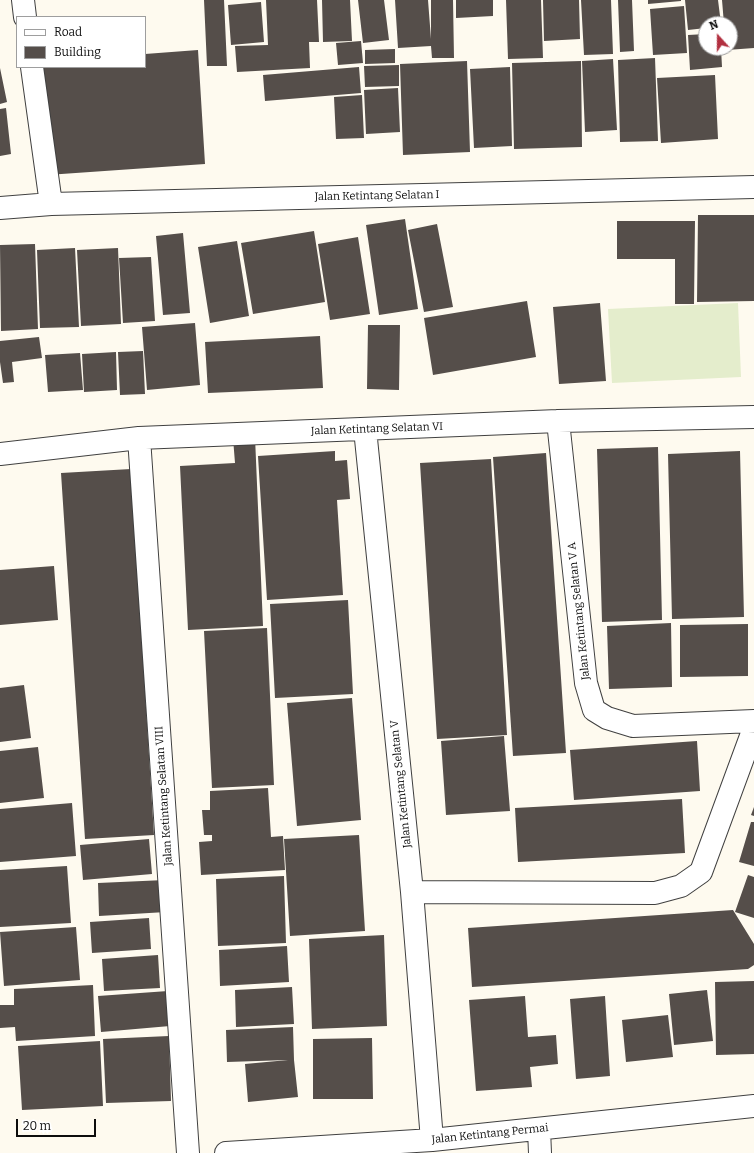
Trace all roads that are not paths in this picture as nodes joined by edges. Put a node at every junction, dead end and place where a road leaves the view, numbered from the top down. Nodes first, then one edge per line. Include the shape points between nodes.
1 (23, 0) edge
2 (25, 16) edge
3 (32, 68) edge
4 (754, 187) edge
5 (51, 204) junction
6 (0, 208) edge
7 (754, 417) edge
8 (558, 421) junction
9 (365, 429) junction
10 (139, 438) junction
11 (0, 454) edge
12 (754, 721) edge
13 (754, 728) edge
14 (412, 892) junction
15 (754, 1106) edge
16 (540, 1129) junction
17 (432, 1140) junction
18 (188, 1153) edge
19 (226, 1153) edge
20 (540, 1153) edge

1 - 2 street
3 - 5 street
4 - 5 street, Jalan Ketintang Selatan I
5 - 6 street, Jalan Ketintang Selatan I
7 - 8 street, Jalan Ketintang Selatan VI
8 - 9 street, Jalan Ketintang Selatan VI
8 - 12 street, Jalan Ketintang Selatan V A via 586,683 594,710 608,718 633,726
9 - 10 street, Jalan Ketintang Selatan VI
9 - 14 street, Jalan Ketintang Selatan V
10 - 11 street, Jalan Ketintang Selatan VI
10 - 18 street, Jalan Ketintang Selatan VIII
13 - 14 street via 701,872 681,886 656,893
14 - 17 street, Jalan Ketintang Selatan V
15 - 16 street, Jalan Ketintang Permai
16 - 17 street, Jalan Ketintang Permai
16 - 20 street
17 - 19 street, Jalan Ketintang Permai

